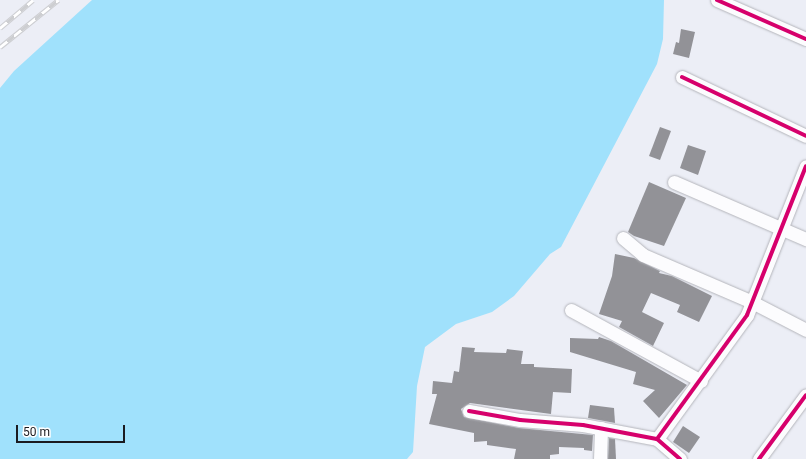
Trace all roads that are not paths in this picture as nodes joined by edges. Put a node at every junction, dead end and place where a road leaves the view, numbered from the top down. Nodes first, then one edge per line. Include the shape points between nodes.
1 (717, 0) edge
2 (806, 39) edge
3 (682, 77) dead end
4 (806, 136) edge
5 (806, 166) edge
6 (674, 182) dead end
7 (783, 228) junction
8 (623, 238) dead end
9 (806, 239) edge
10 (752, 302) junction
11 (571, 310) dead end
12 (806, 330) edge
13 (701, 381) junction
14 (806, 395) edge
15 (469, 411) dead end
16 (601, 428) junction
17 (657, 439) junction
18 (600, 459) edge
19 (680, 459) edge
20 (759, 459) edge

1 - 2 street
3 - 4 street
5 - 7 street
6 - 7 street
7 - 9 street
7 - 10 street
8 - 10 street via 643,255
10 - 12 street
10 - 13 street via 747,315
11 - 13 street
13 - 17 street
14 - 20 street
15 - 16 street via 520,420
16 - 17 street
16 - 18 street
17 - 19 street

